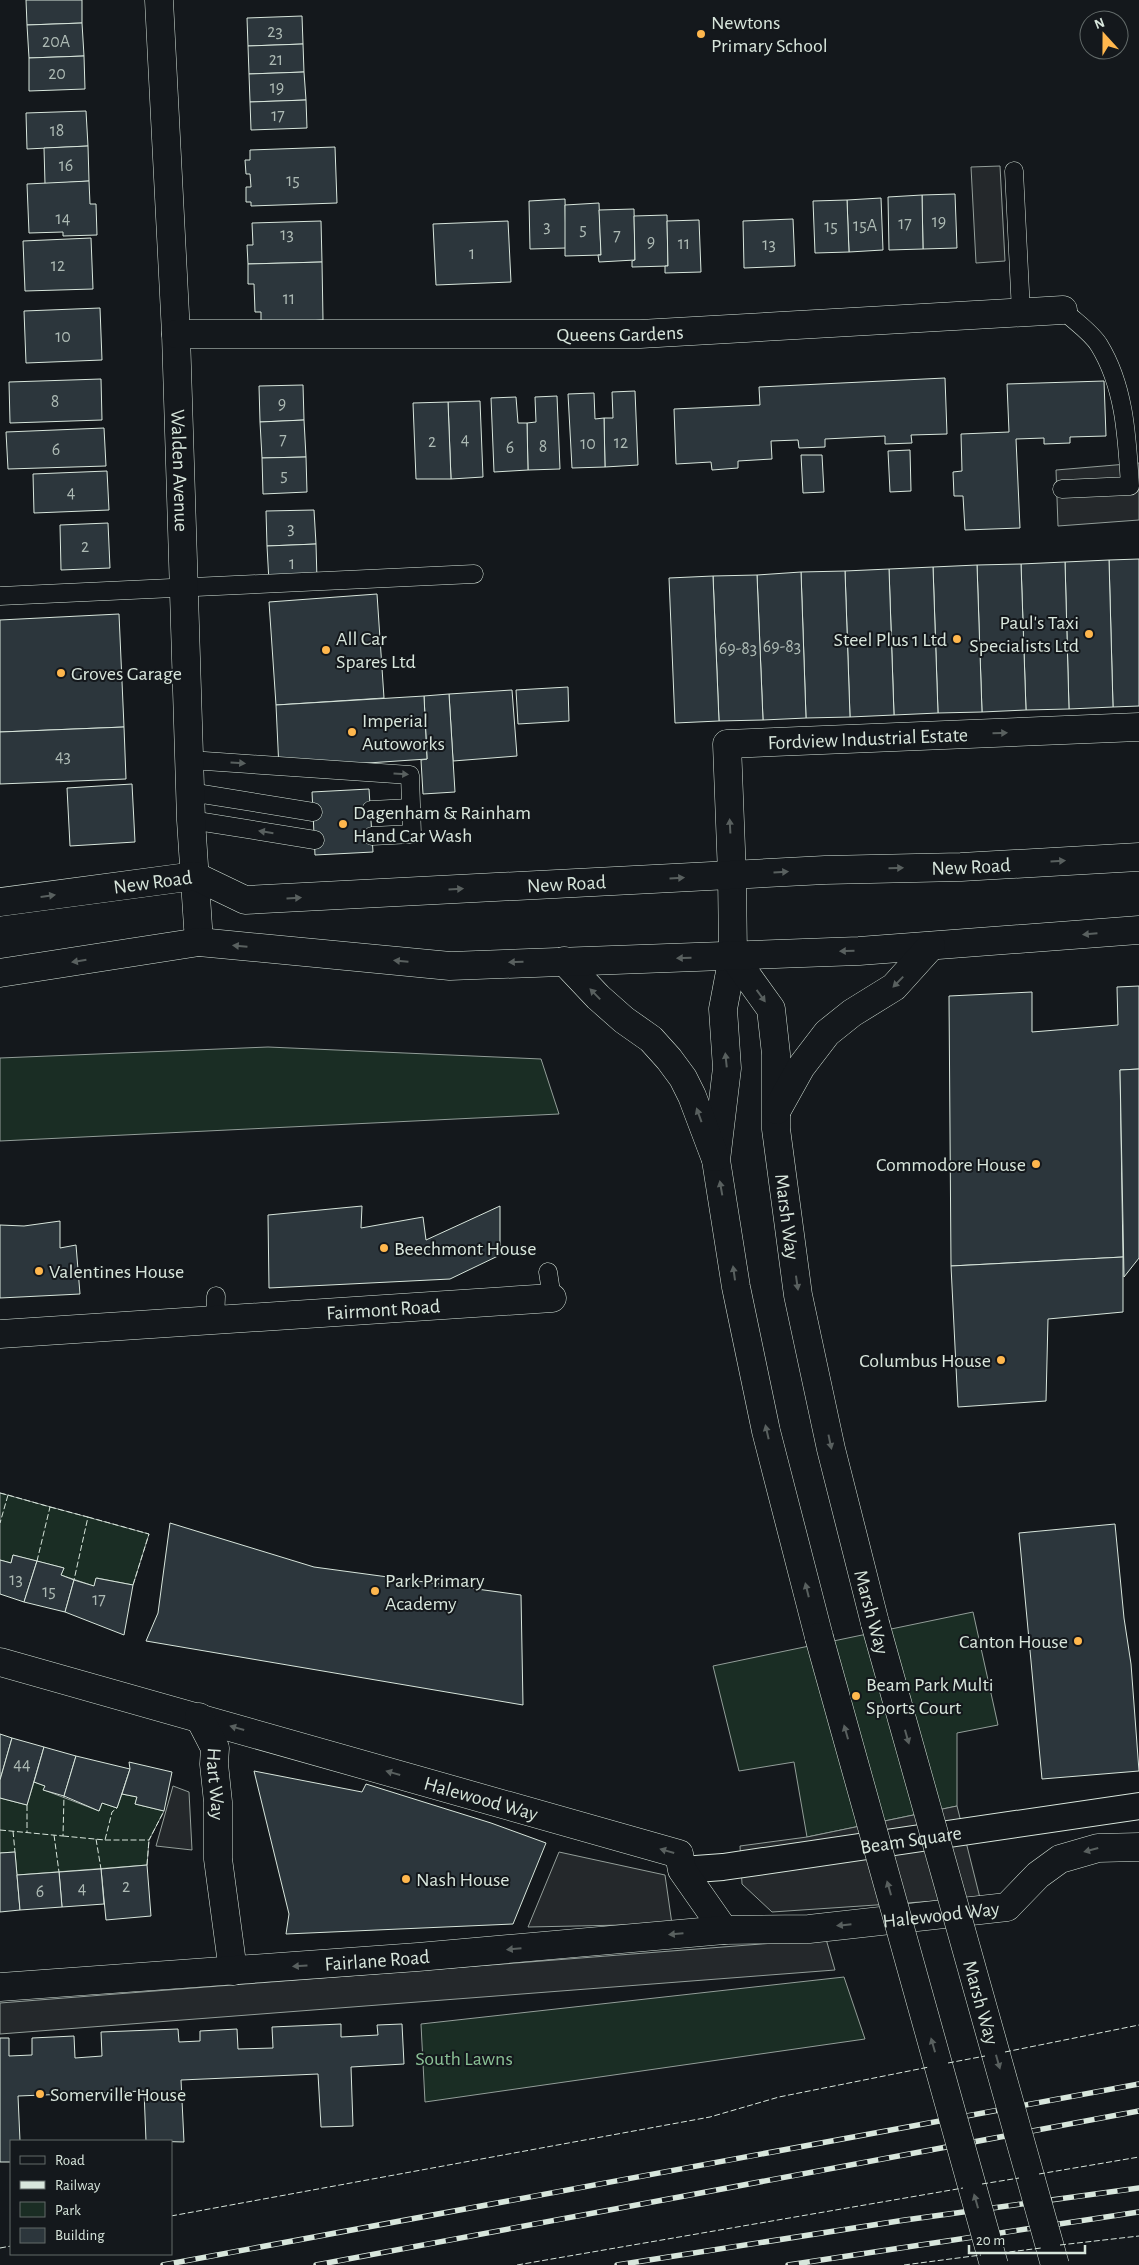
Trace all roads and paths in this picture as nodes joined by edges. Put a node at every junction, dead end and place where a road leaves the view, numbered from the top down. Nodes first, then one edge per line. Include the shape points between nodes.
1 (159, 0) edge
2 (1014, 171) dead end
3 (1063, 310) joint
4 (1022, 312) junction
5 (176, 334) junction
6 (1062, 490) dead end
7 (474, 574) dead end
8 (185, 586) junction
9 (0, 596) edge
10 (1139, 727) edge
11 (190, 760) junction
12 (190, 792) junction
13 (410, 808) junction
14 (371, 810) dead end
15 (313, 812) dead end
16 (191, 820) junction
17 (372, 836) dead end
18 (315, 840) dead end
19 (1139, 857) edge
20 (732, 875) junction
21 (196, 876) junction
22 (0, 902) edge
23 (1139, 930) edge
24 (199, 942) junction
25 (930, 946) junction
26 (733, 956) junction
27 (564, 961) junction
28 (0, 973) edge
29 (776, 1113) junction
30 (716, 1160) junction
31 (550, 1285) dead end
32 (0, 1334) edge
33 (0, 1662) edge
34 (198, 1717) junction
35 (1139, 1806) edge
36 (1139, 1848) edge
37 (682, 1870) junction
38 (724, 1930) junction
39 (752, 1930) joint
40 (233, 1971) junction
41 (0, 1986) edge
42 (994, 2265) edge
43 (1055, 2265) edge

1 - 5 main road, Walden Avenue
2 - 4 lane
3 - 4 main road, Queens Gardens
3 - 6 lane via 1098,344 1115,382 1126,423 1130,486
4 - 5 main road, Queens Gardens via 640,334
5 - 8 main road, Walden Avenue
7 - 8 lane
8 - 9 lane
8 - 11 main road, Walden Avenue
20 -> 10 main road, Fordview Industrial Estate via 727,744
11 - 12 main road, Walden Avenue
11 -> 13 lane via 410,775
12 - 15 lane
12 - 16 main road, Walden Avenue
13 - 14 lane
13 - 17 lane via 412,834
18 -> 16 lane
16 - 21 main road, Walden Avenue
20 -> 19 main road, New Road
21 -> 20 main road, New Road via 245,900
20 - 26 main road
22 -> 21 main road, New Road
21 - 24 main road, Walden Avenue
23 -> 25 main road
27 -> 24 main road via 450,966
24 -> 28 main road
25 -> 26 main road
25 -> 29 main road via 894,988 852,1012 827,1033 802,1067
26 -> 27 main road
26 -> 29 main road, Marsh Way via 771,1009 776,1054
30 -> 26 main road via 727,1068 723,1009
30 -> 27 main road via 692,1096 669,1059 651,1039 598,997
29 -> 43 main road, Marsh Way, bridge via 798,1295 831,1449 874,1623
42 -> 30 main road, bridge via 819,1637 764,1421 736,1287
31 - 32 main road, Fairmont Road via 216,1309
33 - 34 main road
37 -> 34 main road, Halewood Way via 679,1854
34 - 40 main road, Hart Way via 215,1748 218,1859
35 - 37 street, Beam Square via 723,1867
36 -> 39 main road, Halewood Way via 1098,1848 1060,1859 1038,1874 1007,1906 809,1929
37 - 38 main road, Halewood Way
38 - 39 main road, Fairlane Road
38 -> 40 main road, Fairlane Road
40 - 41 main road, Fairlane Road

